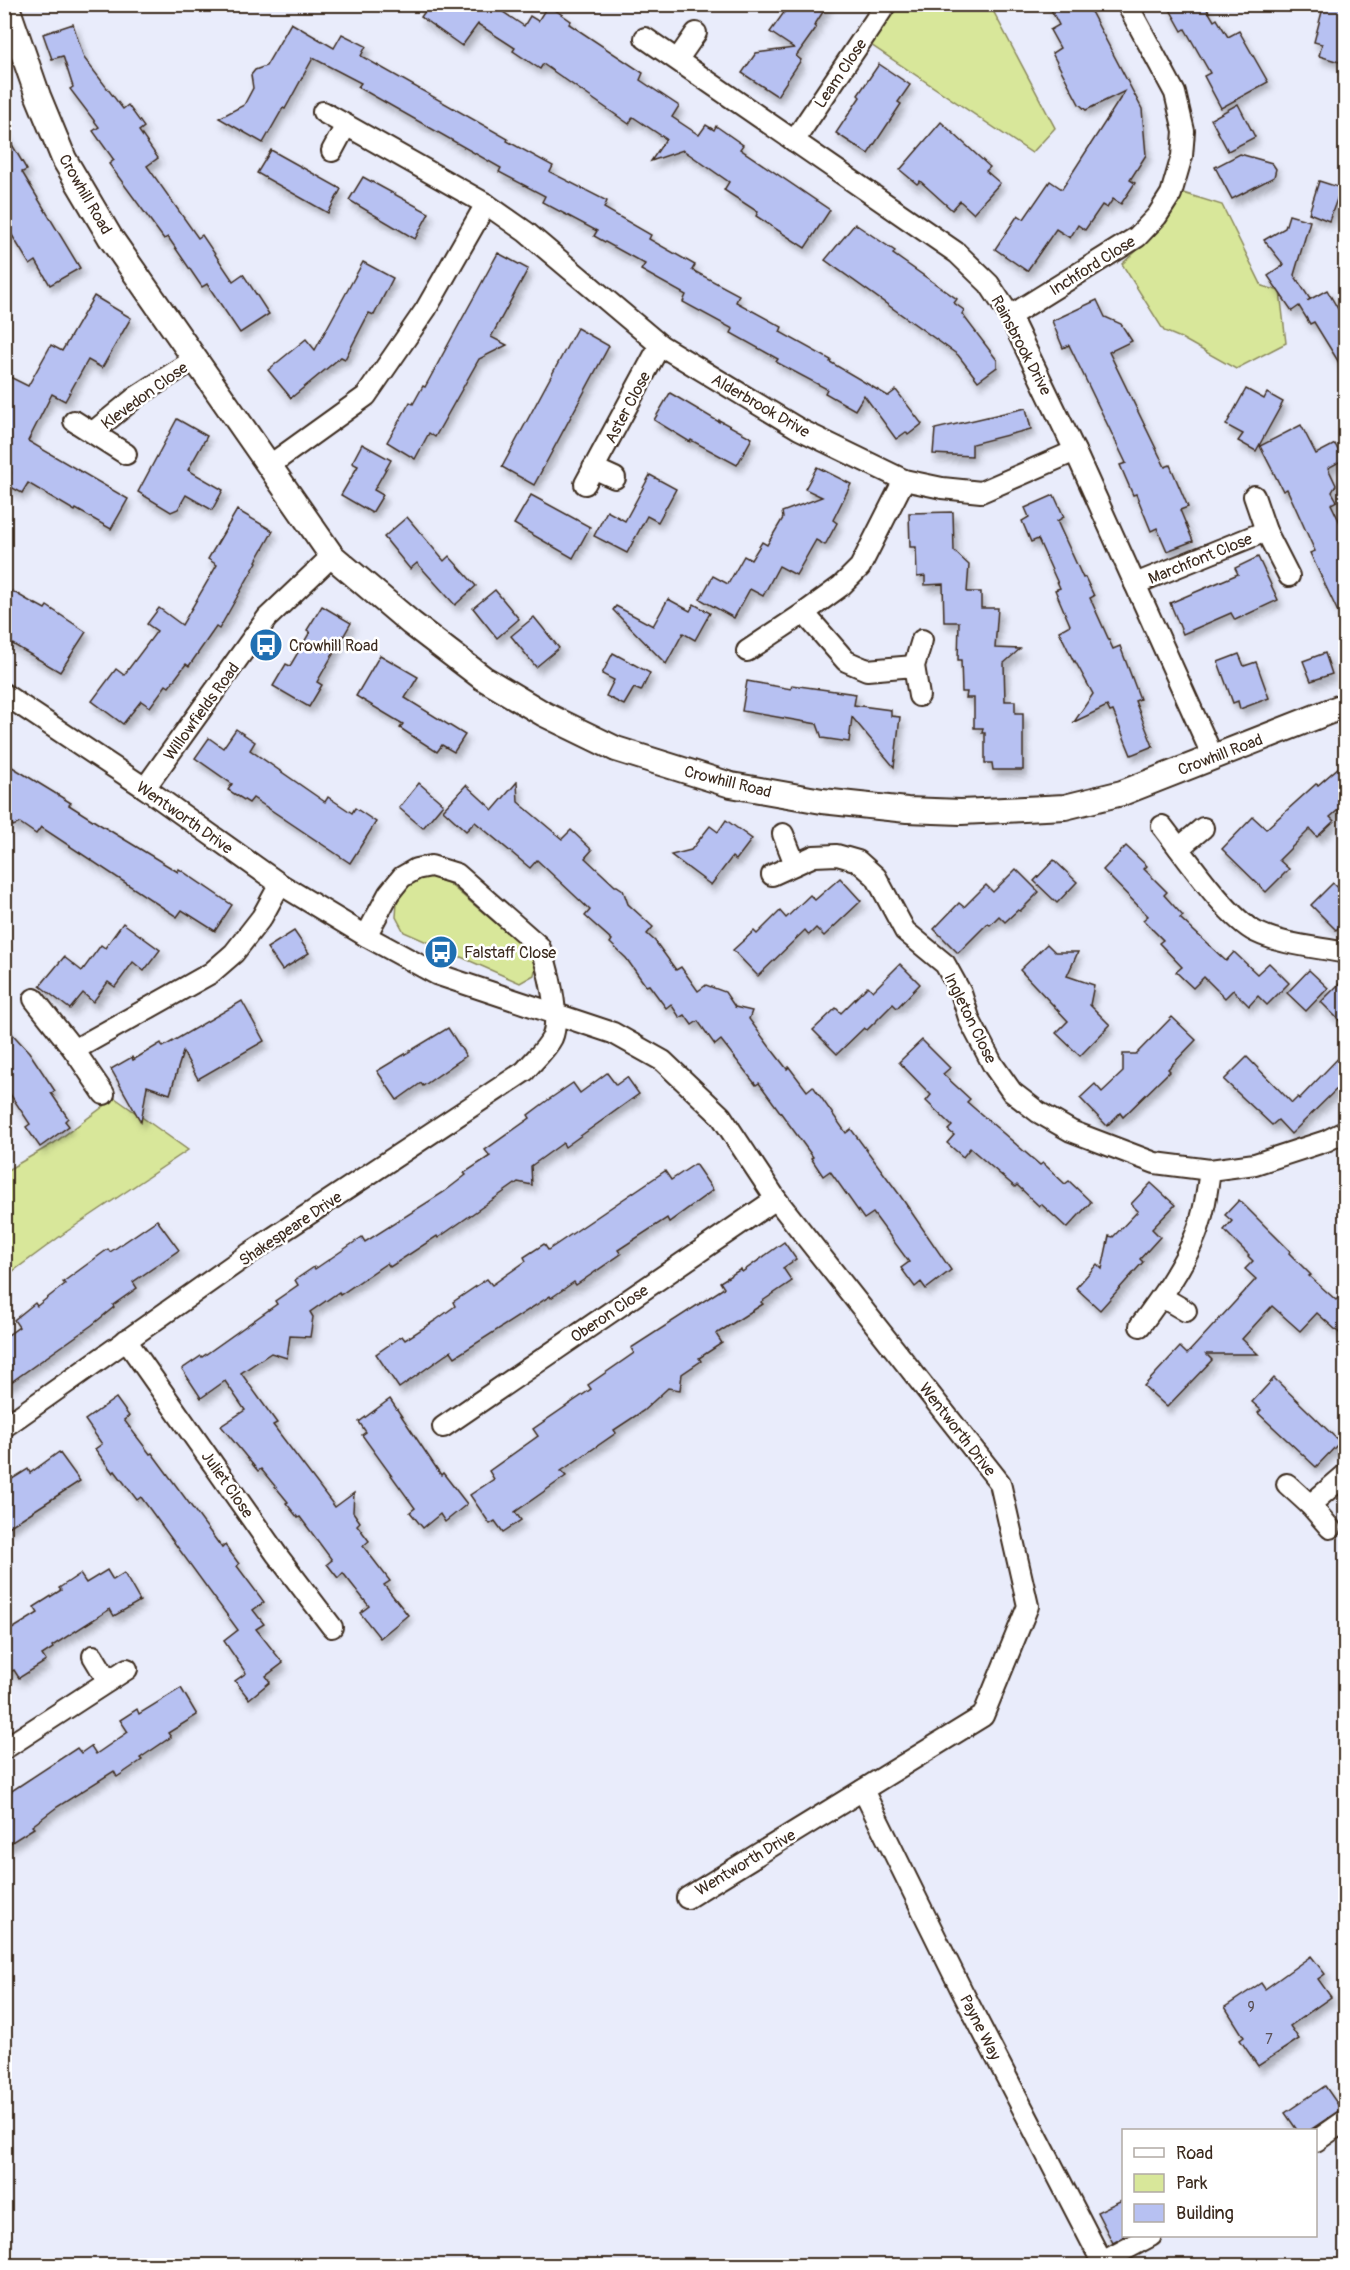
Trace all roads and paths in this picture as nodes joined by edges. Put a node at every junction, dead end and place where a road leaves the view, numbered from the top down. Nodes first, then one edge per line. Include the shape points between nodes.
1 (6, 4) edge
2 (886, 4) edge
3 (1127, 4) edge
4 (696, 33) dead end
5 (645, 38) dead end
6 (678, 59) junction
7 (323, 112) dead end
8 (346, 125) junction
9 (794, 141) junction
10 (332, 151) dead end
11 (486, 204) junction
12 (1010, 316) junction
13 (660, 345) junction
14 (195, 359) junction
15 (74, 421) dead end
16 (93, 432) junction
17 (1075, 452) junction
18 (126, 454) dead end
19 (270, 465) junction
20 (615, 478) dead end
21 (904, 480) junction
22 (1254, 496) dead end
23 (1266, 531) junction
24 (332, 556) junction
25 (1289, 576) dead end
26 (1135, 584) junction
27 (804, 613) junction
28 (922, 640) dead end
29 (747, 651) dead end
30 (914, 666) junction
31 (4, 694) edge
32 (919, 696) dead end
33 (1346, 705) edge
34 (1213, 758) junction
35 (145, 789) junction
36 (1162, 826) dead end
37 (1203, 828) dead end
38 (783, 834) dead end
39 (1179, 848) junction
40 (795, 864) junction
41 (772, 875) dead end
42 (280, 884) junction
43 (366, 936) junction
44 (1346, 953) edge
45 (34, 999) dead end
46 (555, 1015) junction
47 (74, 1050) junction
48 (104, 1094) dead end
49 (1346, 1131) edge
50 (1210, 1170) junction
51 (776, 1198) junction
52 (1162, 1297) junction
53 (1186, 1311) dead end
54 (1140, 1326) dead end
55 (126, 1340) junction
56 (443, 1427) dead end
57 (4, 1428) edge
58 (1346, 1474) edge
59 (1287, 1484) dead end
60 (1310, 1505) junction
61 (1330, 1528) dead end
62 (332, 1627) dead end
63 (93, 1656) dead end
64 (127, 1669) dead end
65 (108, 1681) junction
66 (4, 1749) edge
67 (863, 1790) junction
68 (687, 1898) dead end
69 (1346, 2120) edge
70 (1317, 2140) edge
71 (1147, 2237) edge

1 - 14 street, Crowhill Road via 64,159 110,237
2 - 9 street, Leam Close
3 - 12 street, Inchford Close via 1175,93 1184,130 1182,156 1171,194 1137,237
4 - 6 street
5 - 6 street, Rainsbrook Drive
6 - 9 street, Rainsbrook Drive
7 - 8 street, Alderbrook Drive
8 - 10 street
8 - 11 street, Alderbrook Drive
9 - 12 street, Rainsbrook Drive via 957,253 989,284
11 - 13 street, Alderbrook Drive via 526,232
11 - 19 street via 426,309 366,396
12 - 17 street, Rainsbrook Drive
13 - 20 street, Aster Close via 589,476
13 - 21 street, Alderbrook Drive via 800,429
14 - 16 street, Klevedon Close via 136,397
14 - 19 street, Crowhill Road
15 - 16 street, Klevedon Close
16 - 18 street, Klevedon Close
17 - 21 street, Alderbrook Drive via 981,492
17 - 26 street, Rainsbrook Drive
19 - 24 street, Crowhill Road
21 - 27 street via 860,567
22 - 23 street, Marchfont Close
23 - 25 street, Marchfont Close
23 - 26 street, Marchfont Close
24 - 34 street, Crowhill Road via 483,678 544,714 616,749 731,785 822,801 907,810 998,812 1065,807 1111,796
24 - 35 street, Willowfields Road via 267,618
26 - 34 street, Rainsbrook Drive
27 - 29 street
27 - 30 street via 846,661 867,670
28 - 30 street
30 - 32 street
31 - 35 street, Wentworth Drive
33 - 34 street, Crowhill Road
35 - 42 street, Wentworth Drive
36 - 39 street
37 - 39 street
38 - 40 street
39 - 44 street via 1232,914 1255,931
40 - 41 street, Ingleton Close
40 - 50 street, Ingleton Close via 814,856 837,855 858,861 876,877 905,931 945,964 993,1065 1012,1092 1038,1112 1071,1131 1155,1163
42 - 43 street, Wentworth Drive
42 - 47 street via 262,917 234,953 211,973
43 - 46 street, Wentworth Drive via 436,974
43 - 46 street via 402,877 431,866 457,874 539,946
45 - 47 street
46 - 51 street, Wentworth Drive via 613,1033 663,1061 721,1116
46 - 55 street, Shakespeare Drive via 552,1037 525,1071
47 - 48 street
49 - 50 street, Ingleton Close via 1255,1164
50 - 52 street via 1196,1236
51 - 56 street, Oberon Close
51 - 67 street, Wentworth Drive via 1000,1483 1028,1606 983,1716
52 - 53 street
52 - 54 street
55 - 57 street, Shakespeare Drive
55 - 62 street, Juliet Close
58 - 60 street
59 - 60 street
60 - 61 street
63 - 65 street
64 - 65 street
65 - 66 street
67 - 68 street, Wentworth Drive
67 - 71 street, Payne Way via 1102,2262
69 - 70 street

